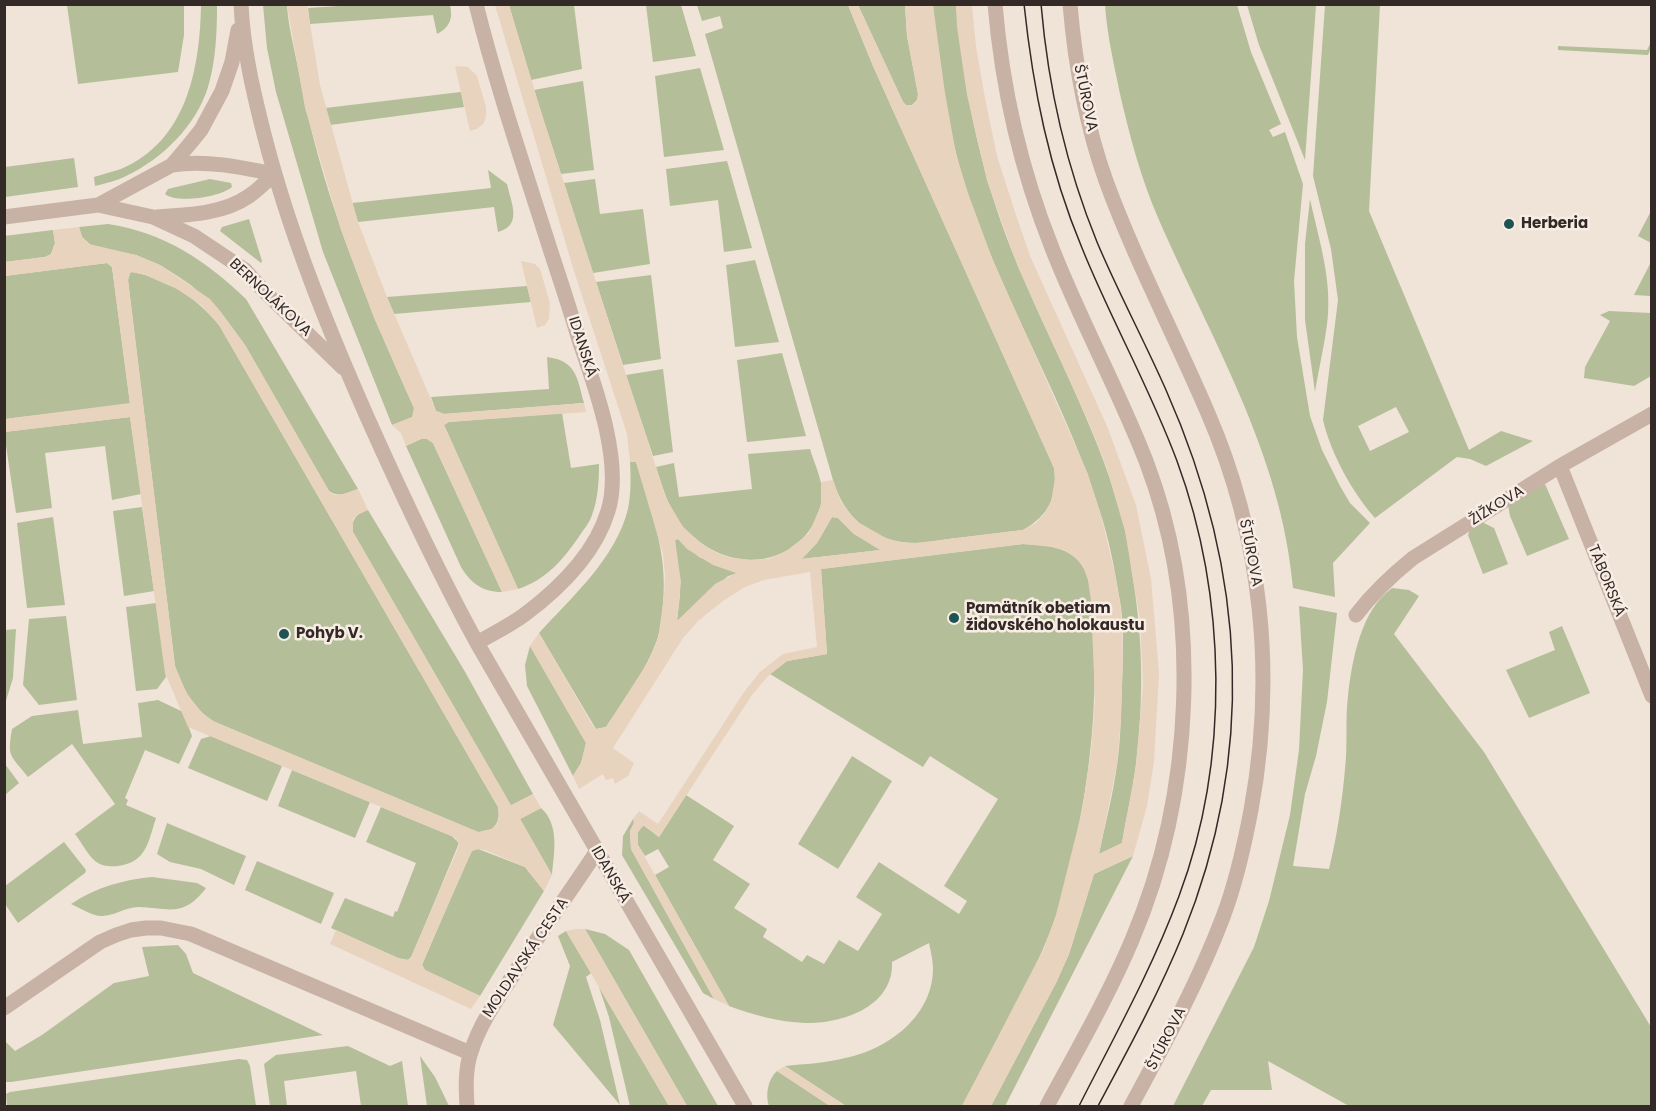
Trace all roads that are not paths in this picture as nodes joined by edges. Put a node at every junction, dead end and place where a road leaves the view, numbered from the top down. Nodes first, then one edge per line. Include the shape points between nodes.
1 (476, 4) edge
2 (995, 4) edge
3 (1070, 4) edge
4 (241, 11) edge
5 (172, 165) junction
6 (274, 174) junction
7 (98, 205) junction
8 (4, 217) edge
9 (153, 217) junction
10 (347, 372) junction
11 (1652, 414) edge
12 (1560, 466) junction
13 (1356, 615) dead end
14 (477, 643) junction
15 (1652, 696) edge
16 (597, 851) junction
17 (4, 1008) edge
18 (470, 1053) junction
19 (466, 1107) edge
20 (745, 1107) edge
21 (1047, 1107) edge
22 (1131, 1107) edge

1 - 14 street, IDANSKÁ via 601,406 612,490 603,525 583,559 523,615
2 - 21 street via 1007,94 1037,208 1128,417 1158,498 1176,575 1183,663 1179,764 1171,811 1146,903 1132,941
3 - 22 street, ŠTÚROVA via 1079,77 1105,178 1209,415 1244,515 1254,560 1263,648 1264,705 1259,757 1236,878 1191,989
4 - 5 street, BERNOLÁKOVA via 222,92 201,129
4 - 6 street, IDANSKÁ via 250,75
5 - 6 street, BERNOLÁKOVA via 193,162
5 - 7 street, BERNOLÁKOVA
6 - 9 street, BERNOLÁKOVA via 249,196 228,207
6 - 10 street, IDANSKÁ
7 - 8 street, BERNOLÁKOVA
7 - 9 street, BERNOLÁKOVA
9 - 10 street, BERNOLÁKOVA via 194,236 245,270
10 - 14 street, IDANSKÁ via 442,580
11 - 12 street, ŽIŽKOVA
12 - 13 street, ŽIŽKOVA via 1413,558
12 - 15 street, TÁBORSKÁ
14 - 16 street, IDANSKÁ
16 - 18 street, MOLDAVSKÁ CESTA via 492,1008
16 - 20 street, IDANSKÁ
17 - 18 street via 100,942 131,930 161,928 191,934
18 - 19 street, MOLDAVSKÁ CESTA

